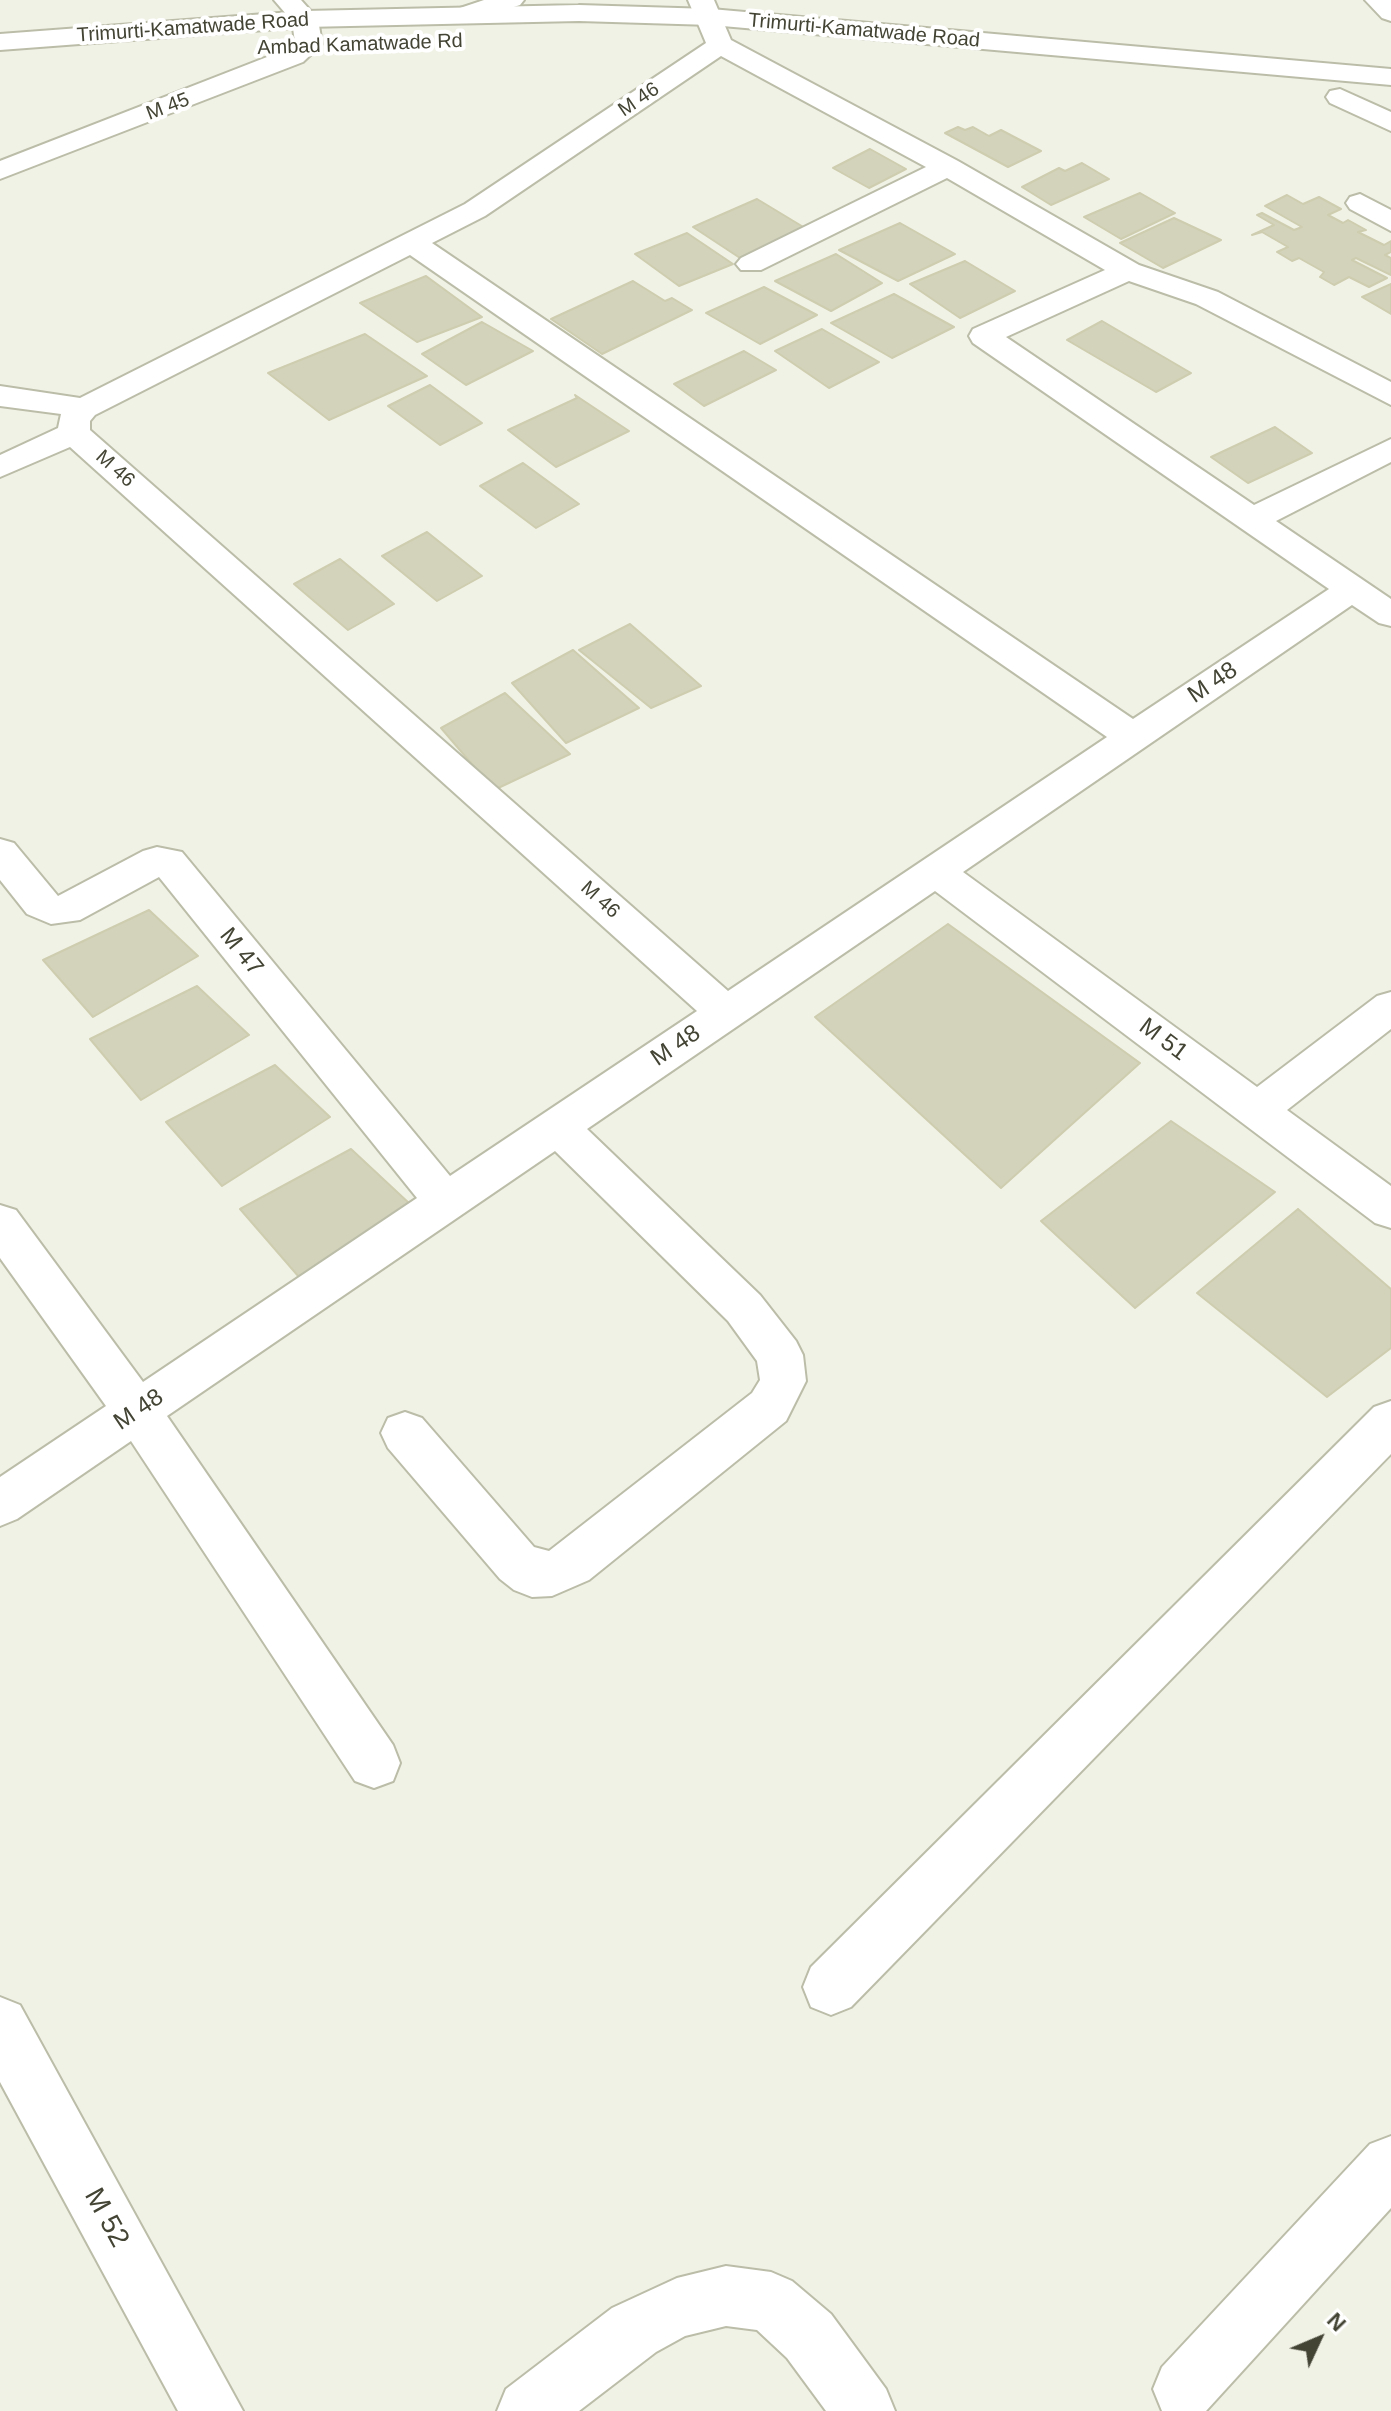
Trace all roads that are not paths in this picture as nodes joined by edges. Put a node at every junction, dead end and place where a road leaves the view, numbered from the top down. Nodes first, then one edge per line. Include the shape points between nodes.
1 (511, 0) edge
2 (1378, 0) edge
3 (1391, 13) edge
4 (463, 15) junction
5 (300, 21) edge
6 (711, 21) edge
7 (618, 40) dead end
8 (0, 42) edge
9 (675, 43) dead end
10 (784, 51) dead end
11 (191, 54) dead end
12 (1391, 77) edge
13 (1165, 83) dead end
14 (1340, 97) junction
15 (1391, 101) edge
16 (1391, 123) edge
17 (948, 167) junction
18 (0, 171) edge
19 (1360, 203) dead end
20 (1391, 222) edge
21 (411, 242) junction
22 (751, 264) dead end
23 (1128, 271) junction
24 (1391, 395) edge
25 (0, 396) edge
26 (79, 420) junction
27 (1391, 449) edge
28 (0, 467) edge
29 (1251, 520) junction
30 (1352, 589) junction
31 (1391, 615) edge
32 (1133, 737) junction
33 (0, 853) edge
34 (935, 871) junction
35 (1391, 1007) edge
36 (726, 1013) junction
37 (1257, 1110) junction
38 (558, 1127) junction
39 (446, 1202) junction
40 (1391, 1210) edge
41 (0, 1223) edge
42 (137, 1411) junction
43 (1391, 1422) edge
44 (405, 1433) dead end
45 (0, 1504) edge
46 (374, 1763) dead end
47 (831, 1987) dead end
48 (0, 2025) edge
49 (1391, 2165) edge
50 (1184, 2389) dead end
51 (212, 2411) edge
52 (528, 2411) edge
53 (864, 2411) edge

1 - 4 street
2 - 3 street
4 - 5 street, Trimurti-Kamatwade Road
4 - 6 street, Trimurti-Kamatwade Road via 579,13
5 - 7 street, Ambad Kamatwade Rd
5 - 8 street, Trimurti-Kamatwade Road
5 - 11 street, Ambad Kamatwade Rd
5 - 18 street, M 45 via 270,68
6 - 9 street
6 - 10 street, Trimurti-Kamatwade Road
6 - 12 street, Trimurti-Kamatwade Road
6 - 17 street
6 - 21 street, M 46 via 475,210
13 - 14 street
14 - 15 street
14 - 16 street
17 - 22 street
17 - 23 street
19 - 20 street
21 - 26 street, M 46
21 - 32 street
23 - 24 street via 1207,298
23 - 29 street via 984,336
25 - 26 street
26 - 28 street
26 - 36 street, M 46
27 - 29 street
29 - 30 street
30 - 31 street
30 - 32 street, M 48
32 - 34 street, M 48
33 - 39 street, M 47 via 51,910 66,910 157,861 168,862
34 - 36 street, M 48
34 - 37 street, M 51
35 - 37 street
36 - 38 street, M 48
37 - 40 street, M 51
38 - 39 street, M 48
38 - 44 street via 744,1308 780,1355 783,1381 769,1407 572,1564 552,1573 532,1574 517,1563
39 - 42 street, M 48
41 - 42 street
42 - 45 street, M 48
42 - 46 street
43 - 47 street
48 - 51 street, M 52
49 - 50 street
52 - 53 street via 634,2330 677,2308 726,2296 771,2302 809,2336

